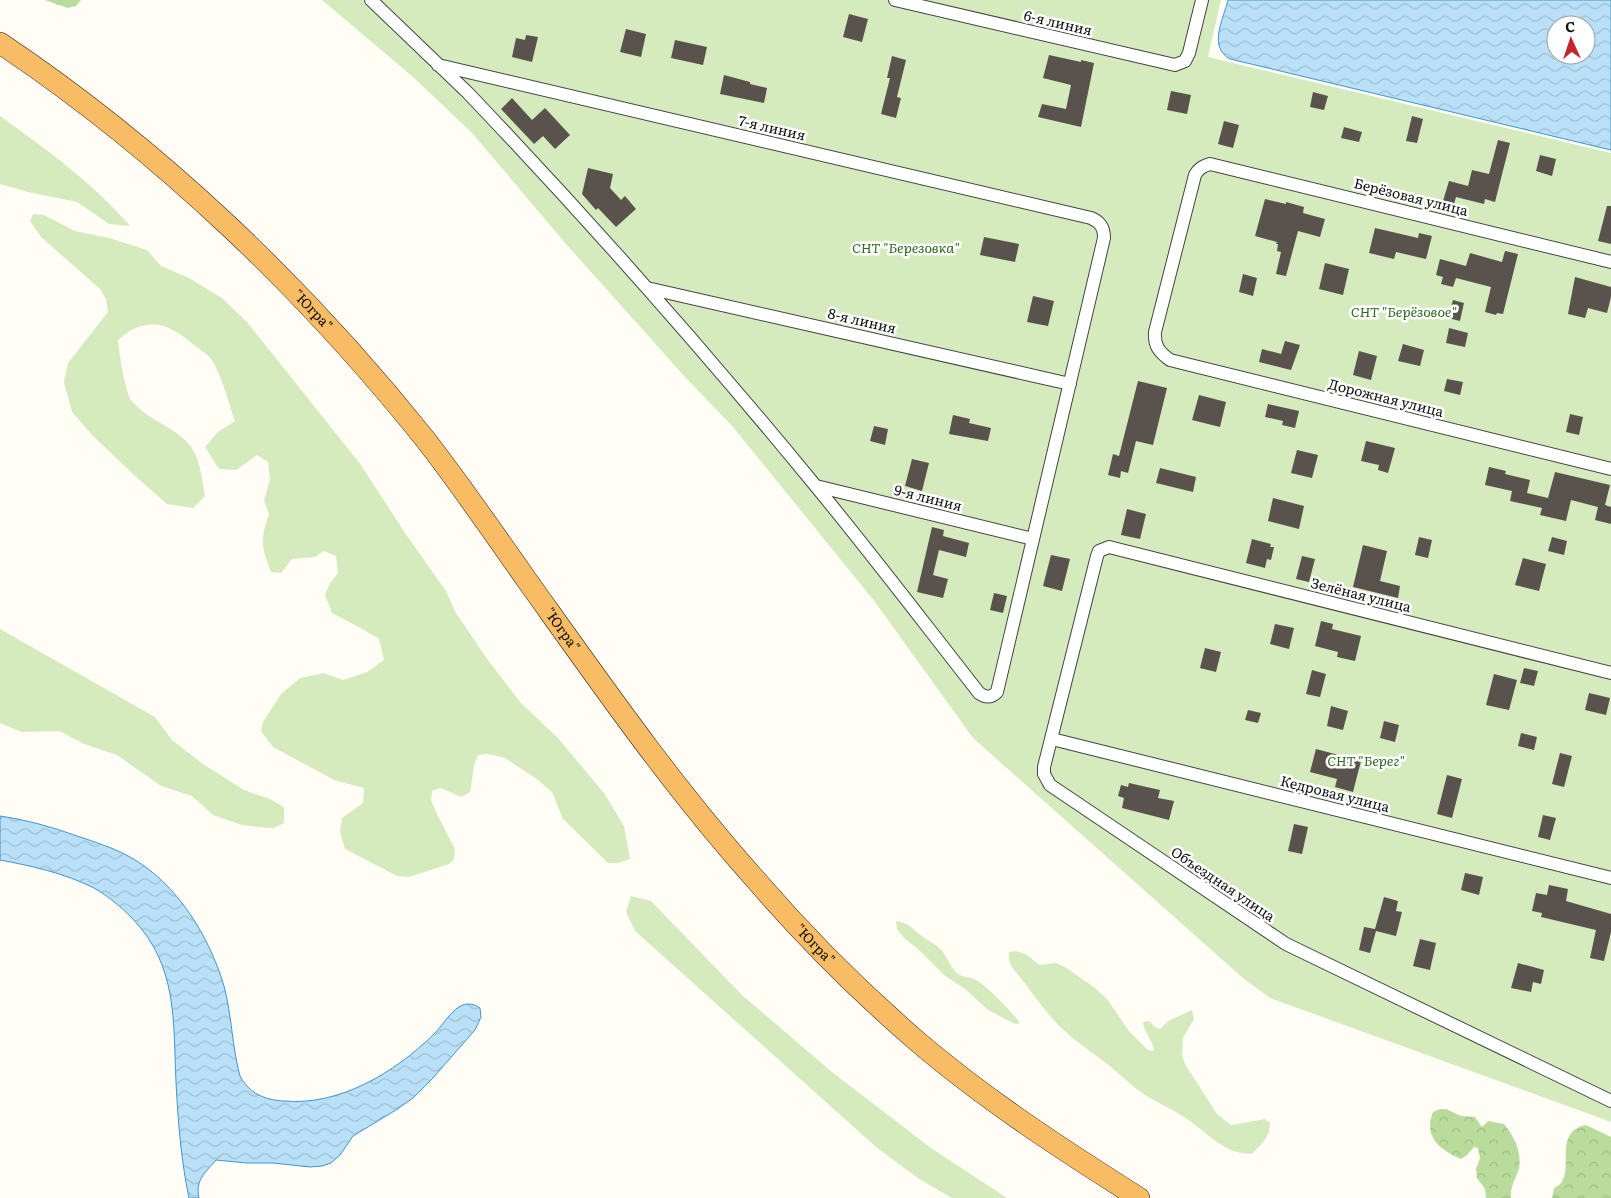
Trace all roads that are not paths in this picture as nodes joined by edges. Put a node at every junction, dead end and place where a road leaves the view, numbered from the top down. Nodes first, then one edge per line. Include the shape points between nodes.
1 (371, 0) edge
2 (895, 0) edge
3 (1202, 0) edge
4 (0, 43) edge
5 (438, 65) junction
6 (1611, 262) edge
7 (647, 288) junction
8 (1157, 348) joint
9 (1070, 384) junction
10 (1611, 469) edge
11 (816, 486) junction
12 (1033, 538) junction
13 (1104, 548) joint
14 (1611, 673) edge
15 (1052, 739) junction
16 (1611, 878) edge
17 (1611, 1101) edge
18 (1139, 1198) edge

1 - 5 street
2 - 3 street, 6-я линия via 1170,65 1185,61 1189,53
4 - 18 highway, "Югра" via 152,158 279,275 339,339 424,438 681,790 756,881 843,972 968,1082
5 - 7 street via 500,126
5 - 9 street, 7-я линия via 1098,221 1103,227 1104,238
6 - 8 street, Берёзовая улица via 1210,164 1203,166 1195,175 1155,332
7 - 9 street, 8-я линия
7 - 11 street
8 - 10 street, Дорожная улица via 1170,360
9 - 12 street
11 - 12 street, 9-я линия
11 - 12 street via 984,696 997,692
13 - 14 street, Зелёная улица via 1115,548
13 - 15 street, Объездная улица via 1097,556
15 - 16 street, Кедровая улица
15 - 17 street, Объездная улица via 1044,767 1050,785 1286,944

